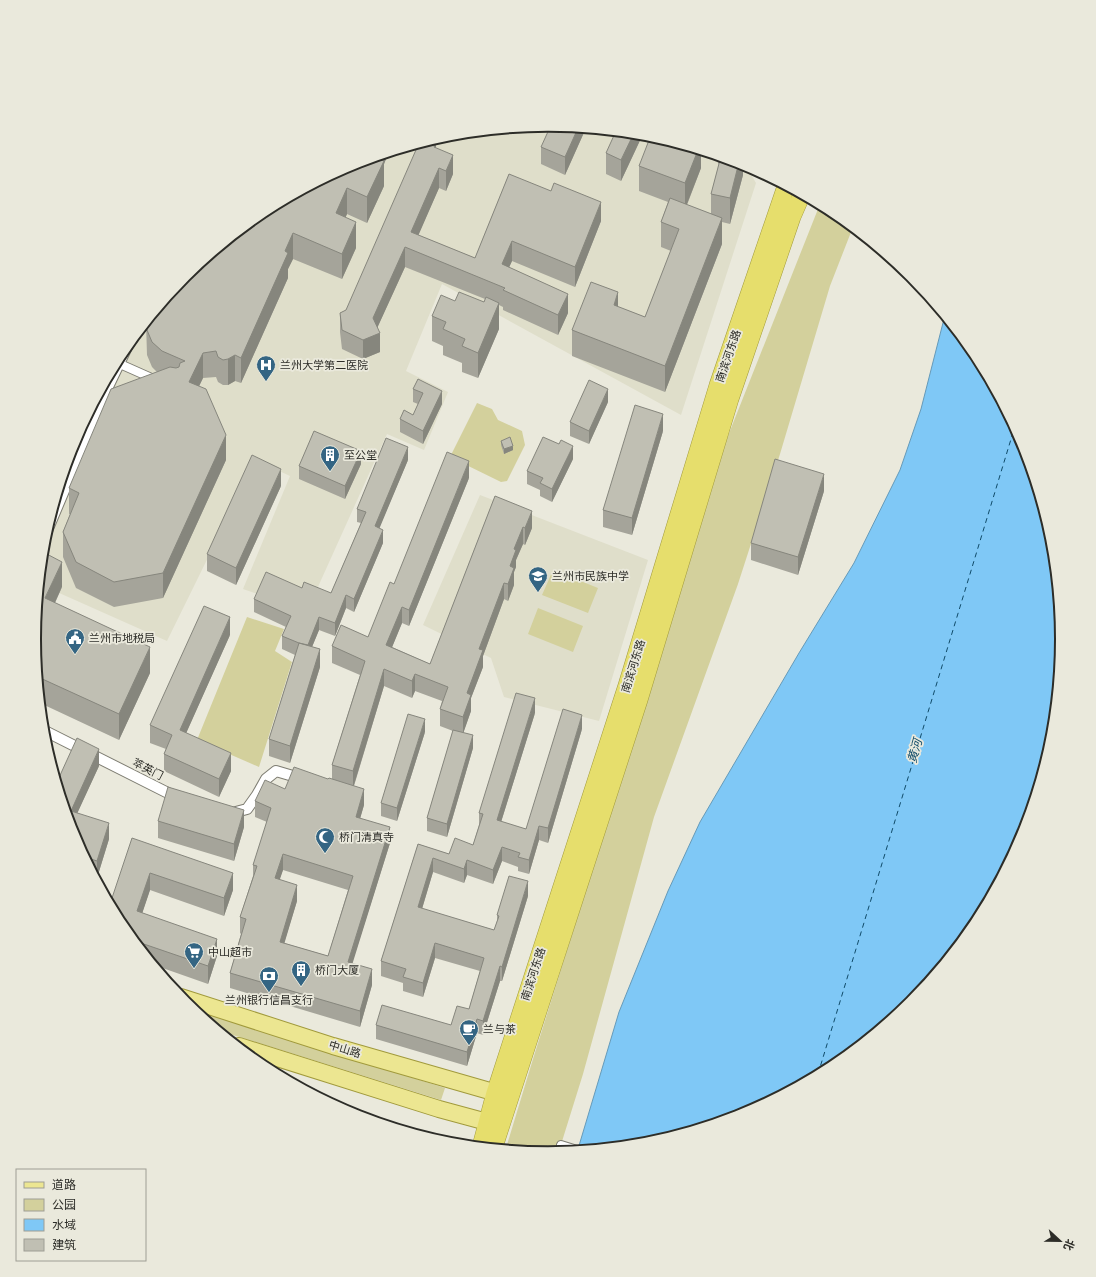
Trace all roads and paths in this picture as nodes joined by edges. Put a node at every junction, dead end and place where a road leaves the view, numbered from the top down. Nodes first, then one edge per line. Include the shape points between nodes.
1 (785, 190) edge
2 (800, 198) edge
3 (121, 365) edge
4 (113, 378) edge
5 (162, 382) edge
6 (108, 389) edge
7 (68, 475) edge
8 (71, 477) junction
9 (57, 511) edge
10 (50, 734) edge
11 (315, 783) edge
12 (191, 801) edge
13 (219, 810) edge
14 (195, 1002) edge
15 (252, 1050) edge
16 (502, 1095) junction
17 (494, 1123) junction
18 (484, 1141) edge
19 (494, 1142) edge

1 - 16 highway, 南滨河东路 via 718,385
2 - 16 highway, 南滨河东路 via 730,399 639,700
3 - 5 street
4 - 6 street
6 - 8 street
7 - 8 street
8 - 9 street
10 - 12 street, 萃英门 via 170,794
11 - 13 street via 276,771 266,779 247,810 234,814
14 - 16 main road, 中山路
15 - 17 main road
16 - 17 highway, 南滨河东路
17 - 18 highway, 南滨河东路
17 - 19 highway, 南滨河东路

